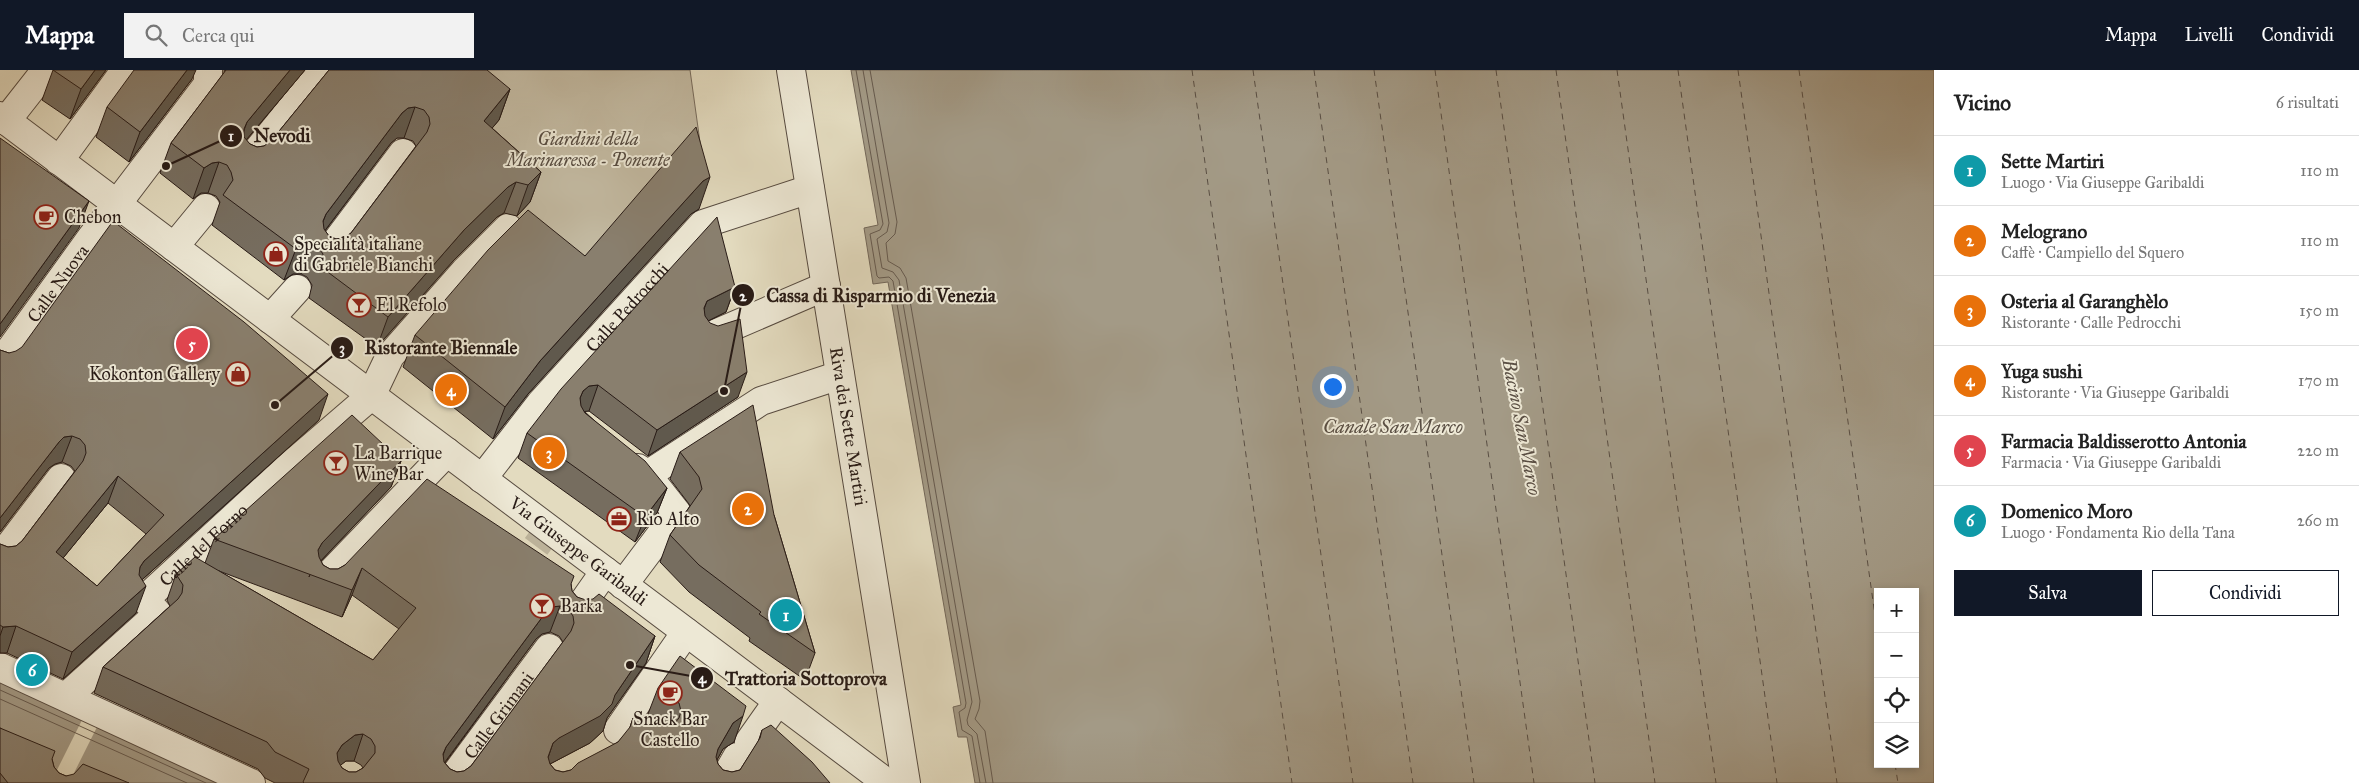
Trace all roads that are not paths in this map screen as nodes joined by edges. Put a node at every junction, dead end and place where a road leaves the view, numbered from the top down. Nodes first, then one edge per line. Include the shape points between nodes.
1 (46, 70) edge
2 (208, 70) edge
3 (791, 70) edge
4 (321, 72) dead end
5 (121, 76) dead end
6 (3, 119) edge
7 (403, 153) dead end
8 (59, 161) junction
9 (248, 162) edge
10 (810, 189) junction
11 (116, 204) junction
12 (206, 208) dead end
13 (508, 228) edge
14 (174, 247) junction
15 (339, 250) edge
16 (826, 286) junction
17 (297, 289) dead end
18 (270, 319) junction
19 (710, 336) edge
20 (0, 364) edge
21 (840, 376) junction
22 (371, 396) junction
23 (446, 452) junction
24 (618, 452) edge
25 (646, 475) junction
26 (61, 478) dead end
27 (482, 479) junction
28 (0, 558) edge
29 (614, 578) junction
30 (324, 580) edge
31 (577, 611) edge
32 (686, 632) junction
33 (550, 648) dead end
34 (0, 666) edge
35 (66, 696) junction
36 (778, 701) junction
37 (648, 732) edge
38 (251, 783) edge
39 (448, 783) edge
40 (722, 783) edge
41 (887, 783) edge
42 (906, 783) edge

1 - 6 street
2 - 11 street, Calle Nuova via 208,84
3 - 10 street, Riva dei Sette Martiri
4 - 9 street
5 - 8 street
6 - 8 street, Via Giuseppe Garibaldi
7 - 15 street
8 - 11 street, Via Giuseppe Garibaldi
10 - 16 street, Riva dei Sette Martiri
10 - 27 street, Calle Pedrocchi via 703,224 540,404
11 - 14 street, Via Giuseppe Garibaldi
11 - 20 street, Calle Nuova
12 - 14 street
13 - 22 street via 390,356
14 - 18 street, Via Giuseppe Garibaldi
16 - 19 street
16 - 21 street, Riva dei Sette Martiri
17 - 18 street
18 - 22 street, Via Giuseppe Garibaldi
21 - 25 street via 761,401
21 - 42 street, Riva dei Sette Martiri
22 - 23 street, Via Giuseppe Garibaldi
22 - 35 street, Calle del Forno via 145,600 158,614
23 - 27 street, Via Giuseppe Garibaldi
23 - 30 street
24 - 25 street
25 - 29 street via 677,513
26 - 28 street
27 - 29 street, Via Giuseppe Garibaldi
29 - 31 street
29 - 32 street, Via Giuseppe Garibaldi
32 - 36 street, Via Giuseppe Garibaldi
32 - 37 street via 614,736
33 - 39 street, Calle Grimani
34 - 35 street
35 - 38 street
36 - 40 street
36 - 41 street, Via Giuseppe Garibaldi

